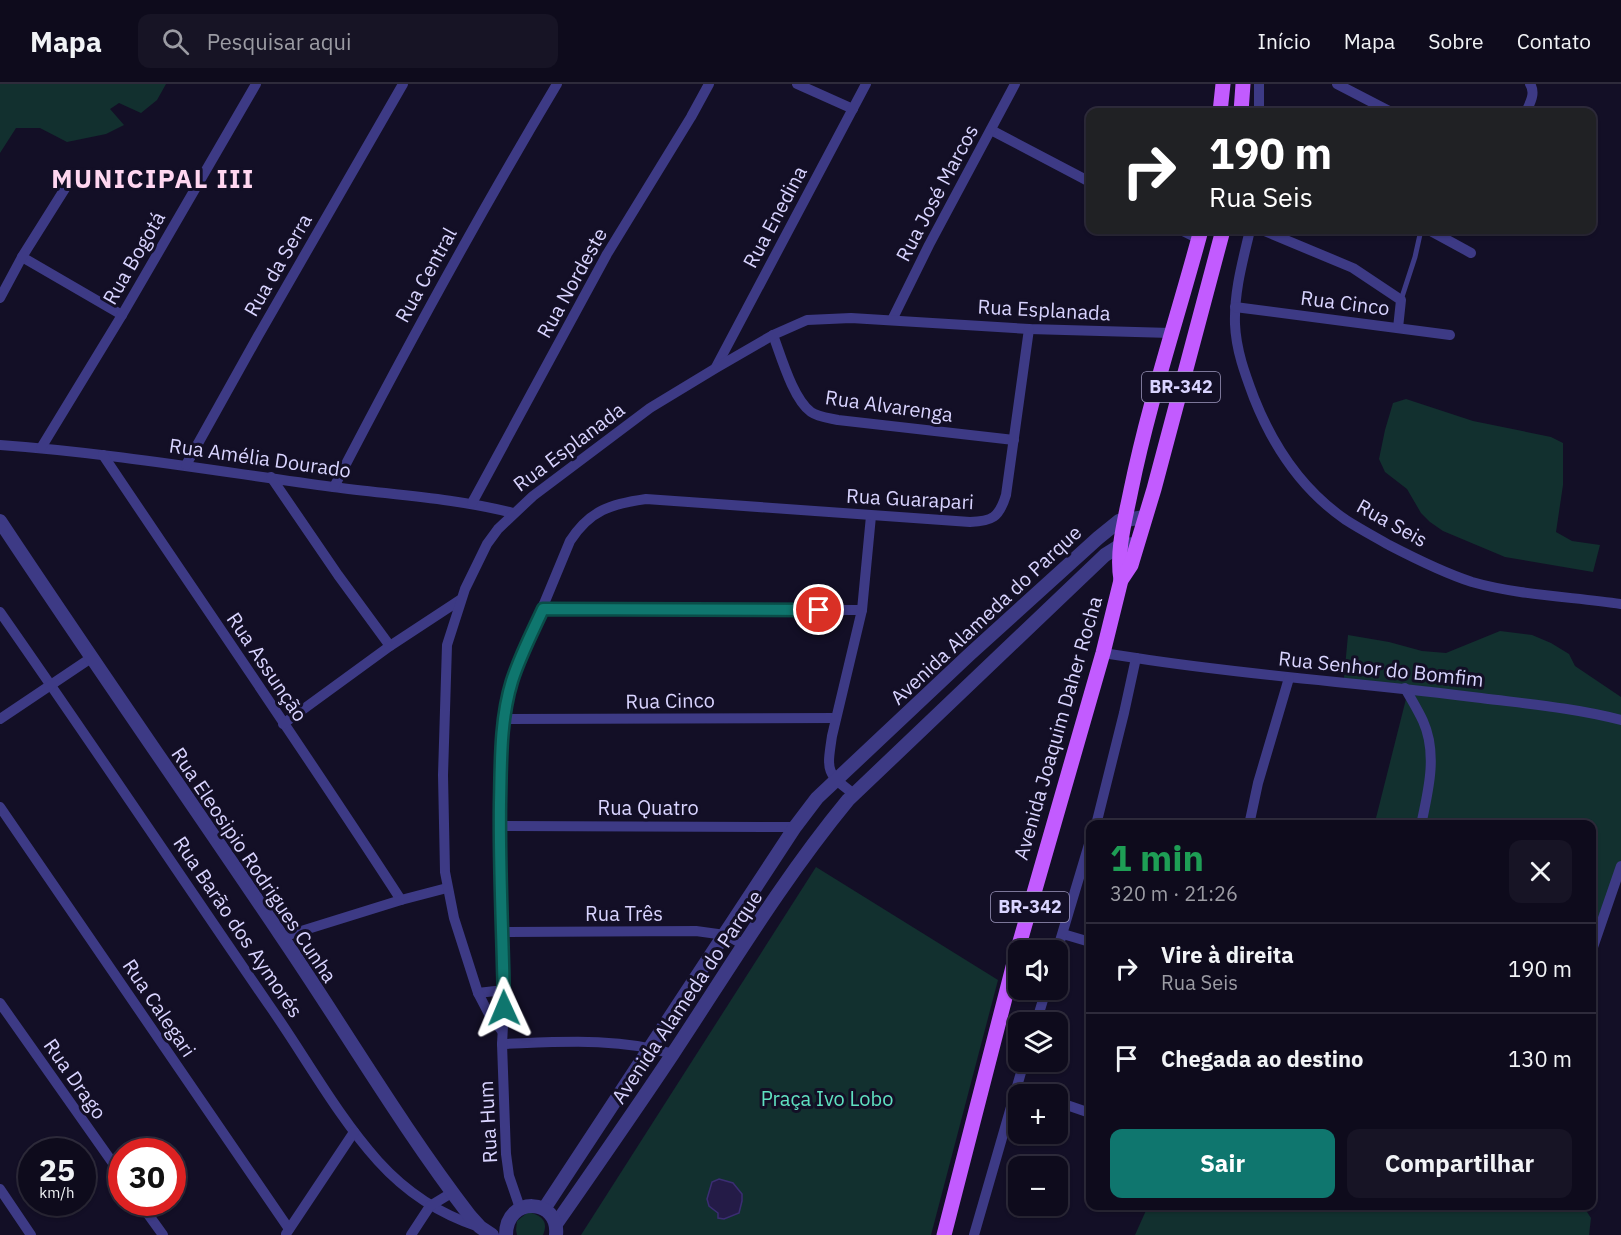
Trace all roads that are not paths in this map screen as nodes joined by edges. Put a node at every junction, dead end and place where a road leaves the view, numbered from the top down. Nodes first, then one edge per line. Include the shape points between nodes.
1 (256, 84) edge
2 (403, 84) edge
3 (557, 84) edge
4 (709, 84) edge
5 (797, 84) edge
6 (866, 84) edge
7 (1015, 84) edge
8 (1223, 84) edge
9 (1243, 84) edge
10 (1259, 84) edge
11 (1337, 84) edge
12 (1532, 89) edge
13 (1220, 108) edge
14 (1241, 108) edge
15 (1259, 108) edge
16 (1383, 108) edge
17 (1527, 108) edge
18 (853, 109) junction
19 (991, 130) junction
20 (71, 179) dead end
21 (1086, 180) edge
22 (1200, 234) edge
23 (1222, 234) edge
24 (1249, 234) edge
25 (1272, 234) edge
26 (1427, 234) edge
27 (1436, 234) edge
28 (1471, 253) dead end
29 (22, 257) junction
30 (0, 298) edge
31 (1401, 300) junction
32 (1235, 307) junction
33 (122, 315) junction
34 (892, 320) junction
35 (1398, 328) junction
36 (1029, 330) junction
37 (1172, 333) junction
38 (773, 335) junction
39 (1450, 335) dead end
40 (716, 368) junction
41 (1014, 440) junction
42 (0, 445) edge
43 (41, 448) junction
44 (103, 455) junction
45 (186, 465) junction
46 (271, 477) junction
47 (334, 487) junction
48 (472, 503) junction
49 (513, 513) junction
50 (871, 516) junction
51 (1145, 517) junction
52 (1125, 519) junction
53 (0, 521) edge
54 (1129, 544) junction
55 (460, 600) junction
56 (1621, 604) edge
57 (543, 609) junction
58 (862, 610) junction
59 (0, 612) edge
60 (390, 646) junction
61 (1103, 653) junction
62 (91, 658) junction
63 (1136, 658) junction
64 (1289, 678) junction
65 (50, 684) junction
66 (1404, 688) junction
67 (836, 718) junction
68 (0, 719) edge
69 (504, 719) junction
70 (1621, 720) edge
71 (283, 724) junction
72 (836, 781) junction
73 (854, 794) junction
74 (0, 807) edge
75 (1097, 820) edge
76 (1250, 820) edge
77 (1422, 820) edge
78 (500, 826) junction
79 (795, 827) junction
80 (1086, 855) edge
81 (1621, 866) edge
82 (447, 888) junction
83 (401, 900) junction
84 (504, 932) junction
85 (1063, 934) junction
86 (725, 935) junction
87 (282, 937) junction
88 (1596, 938) edge
89 (1061, 940) edge
90 (1086, 941) edge
91 (743, 944) junction
92 (504, 990) junction
93 (478, 993) junction
94 (0, 1003) edge
95 (502, 1031) junction
96 (502, 1044) junction
97 (651, 1047) junction
98 (673, 1054) junction
99 (1068, 1105) edge
100 (1086, 1112) edge
101 (1008, 1114) edge
102 (354, 1132) junction
103 (108, 1156) edge
104 (0, 1189) edge
105 (453, 1192) junction
106 (430, 1206) junction
107 (520, 1208) junction
108 (544, 1209) junction
109 (149, 1216) edge
110 (509, 1219) junction
111 (480, 1227) junction
112 (557, 1231) edge
113 (287, 1232) edge
114 (31, 1235) edge
115 (163, 1235) edge
116 (411, 1235) edge
117 (492, 1235) edge
118 (506, 1235) edge
119 (944, 1235) edge
120 (974, 1235) edge

1 - 33 street, Rua Bogotá
2 - 45 street, Rua da Serra
3 - 47 street, Rua Central via 404,352
4 - 48 street, Rua Nordeste via 607,254
5 - 18 street
6 - 18 street, Rua Enedina
7 - 19 street, Rua José Marcos
8 - 13 main road
9 - 14 main road
10 - 15 street
11 - 16 street
12 - 17 street
18 - 40 street, Rua Enedina
19 - 21 street
19 - 34 street, Rua José Marcos
20 - 29 street
22 - 37 main road, BR-342
23 - 51 main road, BR-342
24 - 32 street, Rua Seis
25 - 31 street via 1353,268
26 - 31 lane
27 - 28 street
29 - 30 street
29 - 33 street
31 - 35 street
32 - 35 street, Rua Cinco
32 - 56 street, Rua Seis via 1238,348 1264,422 1310,489 1347,521 1440,570 1473,582
33 - 43 street, Rua Bogotá
34 - 36 street, Rua Esplanada
34 - 38 street, Rua Esplanada via 819,318
35 - 39 street, Rua Cinco
36 - 37 street, Rua Esplanada
36 - 41 street, Rua Guarapari
37 - 52 main road, BR-342
38 - 40 street, Rua Esplanada
38 - 41 street, Rua Alvarenga via 797,394 813,414
40 - 49 street, Rua Esplanada via 650,408
41 - 50 street, Rua Guarapari via 1006,495 998,514 991,519 970,522
42 - 43 street, Rua Amélia Dourado
43 - 44 street, Rua Amélia Dourado
44 - 45 street, Rua Amélia Dourado
44 - 71 street, Rua Assunção
45 - 46 street, Rua Amélia Dourado
46 - 47 street, Rua Amélia Dourado
46 - 60 street
47 - 48 street, Rua Amélia Dourado
48 - 49 street, Rua Amélia Dourado
49 - 55 street, Rua Esplanada via 488,544
50 - 57 street, Rua Guarapari via 667,499 625,502 605,508 579,527
50 - 58 street
51 - 52 street, Avenida Alameda do Parque
51 - 54 main road, BR-342
52 - 54 main road, BR-342
52 - 72 street, Avenida Alameda do Parque via 1062,570
53 - 62 street, Rua Eleosipio Rodrigues Cunha
54 - 61 main road, Avenida Joaquim Daher Rocha / BR-342 via 1118,563 1121,580
54 - 73 street, Avenida Alameda do Parque via 1105,555
55 - 60 street
55 - 82 street, Rua Esplanada via 447,645 444,697 442,775
57 - 58 street
57 - 69 street, Rua Guarapari via 516,671
58 - 67 street
59 - 65 street, Rua Barão dos Aymorés
60 - 71 street
61 - 63 street, Rua Senhor do Bomfim
61 - 119 main road, Avenida Joaquim Daher Rocha / BR-342 via 1015,959
62 - 65 street
62 - 87 street, Rua Eleosipio Rodrigues Cunha
63 - 64 street, Rua Senhor do Bomfim
63 - 75 street
64 - 66 street, Rua Senhor do Bomfim
64 - 76 street
65 - 68 street
65 - 102 street, Rua Barão dos Aymorés
66 - 70 street, Rua Senhor do Bomfim
66 - 77 street via 1428,737 1430,771
67 - 69 street, Rua Cinco
67 - 72 street via 829,766
69 - 78 street, Rua Hum
71 - 83 street, Rua Assunção
72 - 73 street
72 - 79 street, Avenida Alameda do Parque
73 - 91 street, Avenida Alameda do Parque
74 - 113 street, Rua Calegari
78 - 79 street, Rua Quatro
78 - 84 street, Rua Hum
79 - 86 street, Avenida Alameda do Parque
80 - 85 street
81 - 88 street
82 - 83 street
82 - 93 street, Rua Esplanada
83 - 87 street
84 - 86 street, Rua Três
84 - 92 street, Rua Hum
85 - 89 street
85 - 90 street
86 - 91 street, Rua Três
86 - 97 street, Avenida Alameda do Parque
87 - 105 street, Rua Eleosipio Rodrigues Cunha via 396,1113
91 - 98 street, Avenida Alameda do Parque
92 - 93 street
92 - 95 street, Rua Hum
93 - 95 street, Rua Esplanada
94 - 103 street, Rua Drago
95 - 96 street, Rua Hum
96 - 97 street via 611,1043
96 - 107 street, Rua Hum via 506,1154
97 - 98 street
97 - 108 street, Avenida Alameda do Parque
98 - 112 street, Avenida Alameda do Parque
99 - 100 street
101 - 120 street
102 - 106 street, Rua Barão dos Aymorés via 379,1162
102 - 113 street
104 - 114 street
105 - 106 street
105 - 111 street, Rua Eleosipio Rodrigues Cunha
106 - 111 street, Rua Barão dos Aymorés
106 - 116 street
107 - 108 street
107 - 110 street
108 - 112 street, Avenida Alameda do Parque
109 - 115 street
110 - 111 street
110 - 118 street
111 - 117 street

